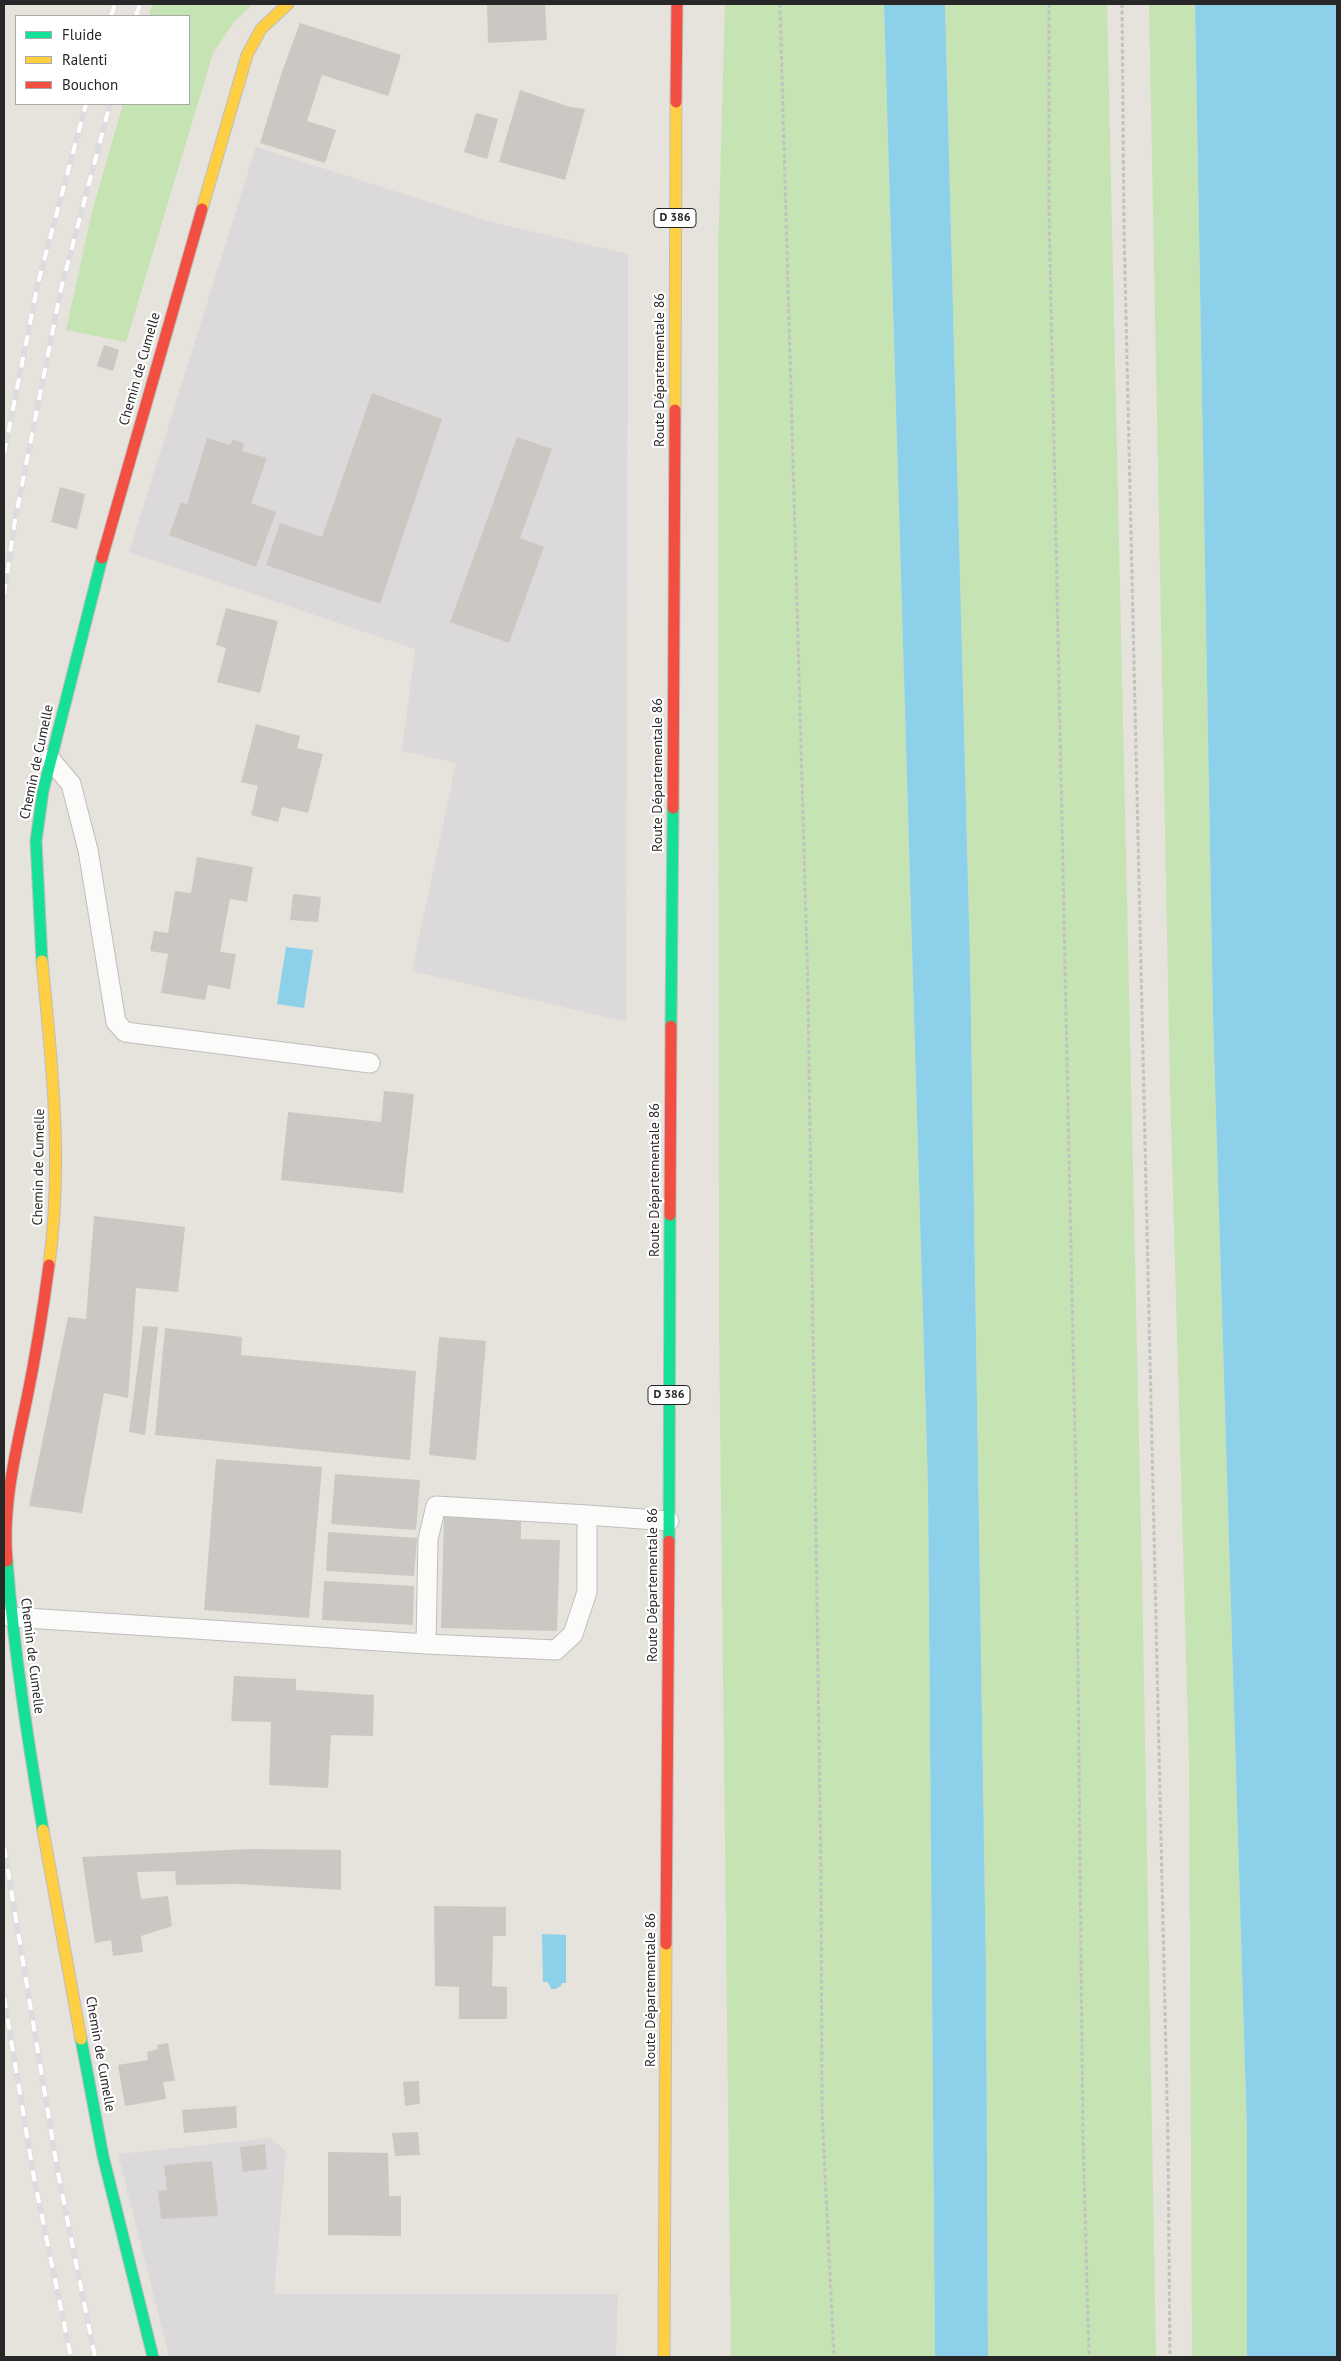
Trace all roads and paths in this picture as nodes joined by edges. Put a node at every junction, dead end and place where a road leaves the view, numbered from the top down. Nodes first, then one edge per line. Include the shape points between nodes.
1 (288, 4) edge
2 (677, 4) edge
3 (780, 4) edge
4 (1049, 4) edge
5 (1122, 4) edge
6 (50, 758) junction
7 (370, 1063) dead end
8 (587, 1515) junction
9 (669, 1521) junction
10 (11, 1617) junction
11 (426, 1644) junction
12 (152, 2357) edge
13 (664, 2357) edge
14 (834, 2357) edge
15 (1089, 2357) edge
16 (1170, 2357) edge

1 - 6 street, Chemin de Cumelle via 261,29 247,54 107,537
2 - 9 street, Route Départementale 86 / D 386
3 - 14 path via 808,993 822,2112
4 - 15 path via 1049,221 1076,1485 1083,2139
5 - 16 path via 1124,259 1168,2122
6 - 7 lane via 71,784 88,850 116,1022 125,1032
6 - 10 street, Chemin de Cumelle via 36,841 42,960 54,1080 56,1181 52,1244 38,1345 7,1499 5,1541
8 - 9 lane
8 - 11 lane via 588,1592 574,1634 556,1650
8 - 11 lane via 436,1506 428,1539
9 - 13 street, Route Départementale 86 / D 386
10 - 11 lane
10 - 12 street, Chemin de Cumelle via 49,1860 103,2156

